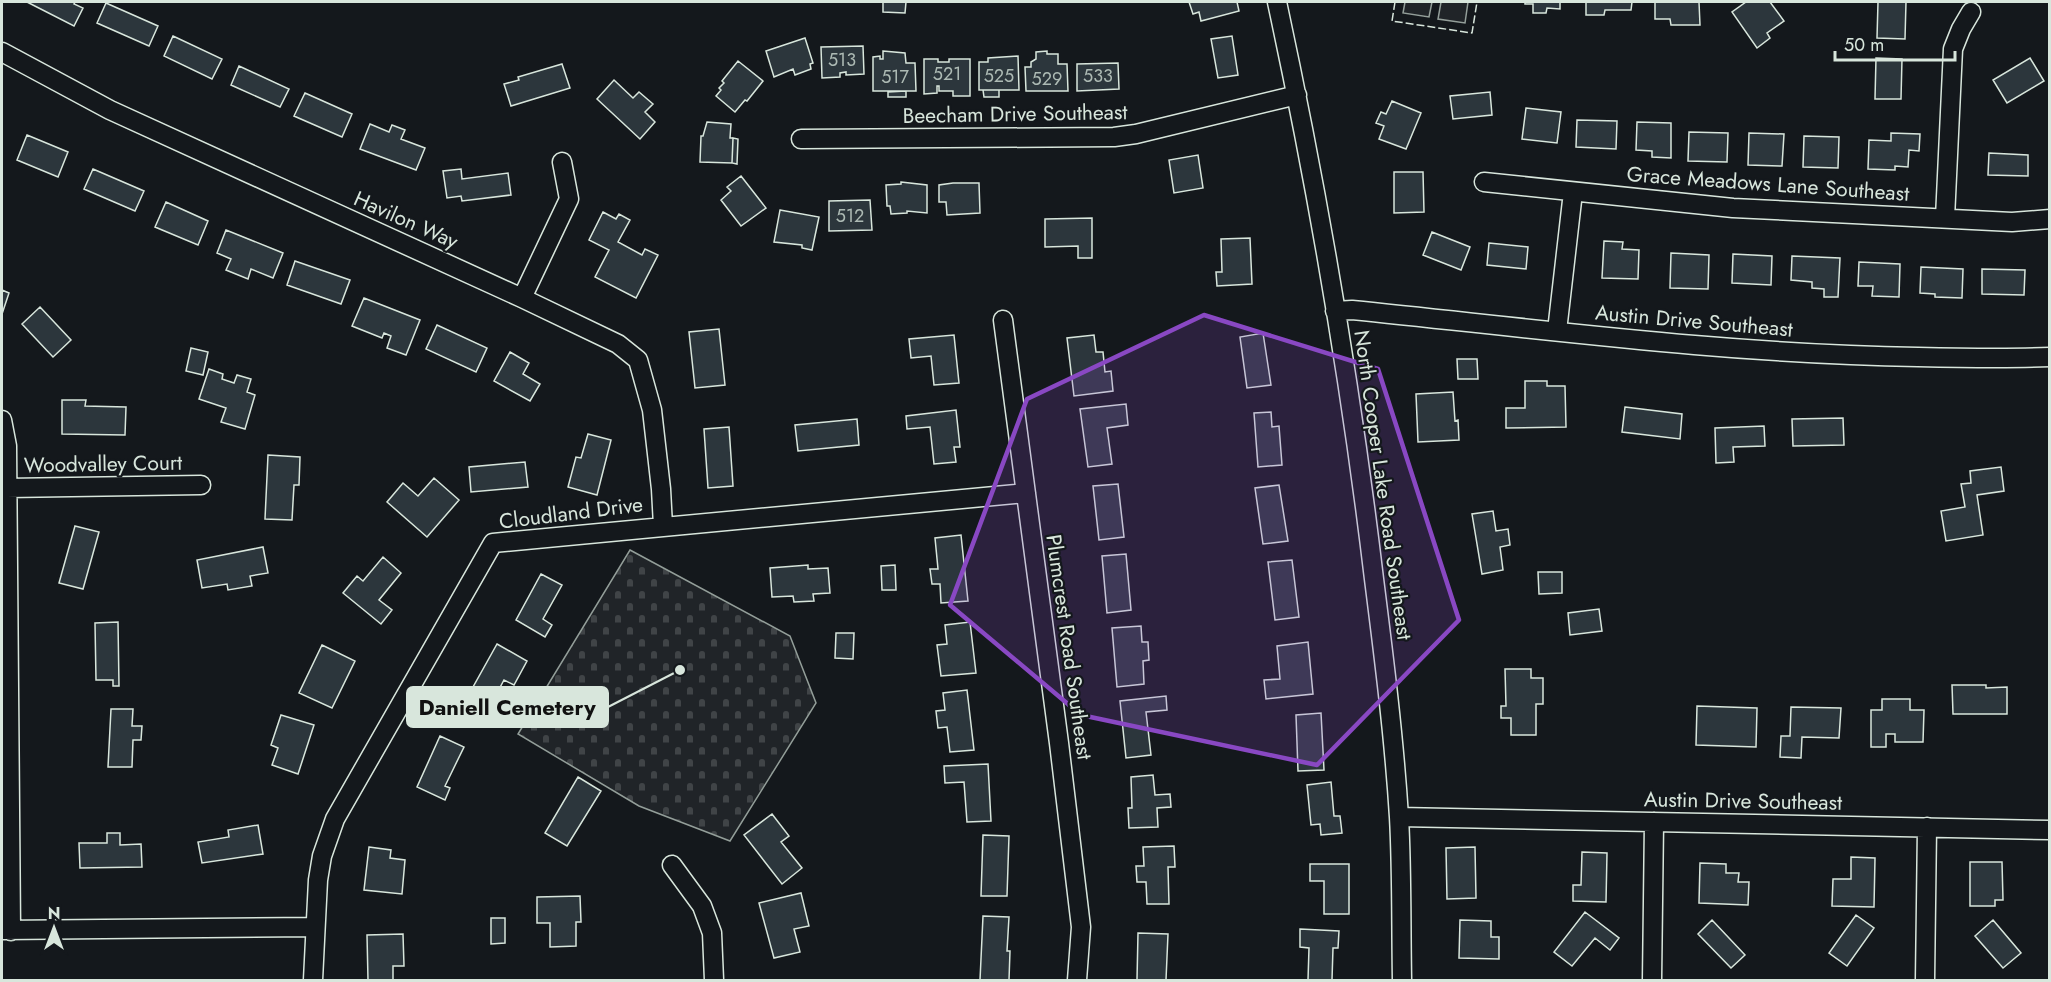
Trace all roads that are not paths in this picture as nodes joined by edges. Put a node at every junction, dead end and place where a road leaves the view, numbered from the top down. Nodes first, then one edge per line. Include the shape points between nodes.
1 (1277, 2) edge
2 (1971, 12) dead end
3 (2, 52) edge
4 (1297, 95) junction
5 (801, 139) dead end
6 (562, 162) dead end
7 (1484, 182) dead end
8 (1573, 192) junction
9 (1944, 218) junction
10 (2049, 219) edge
11 (522, 298) junction
12 (1335, 311) junction
13 (1004, 320) dead end
14 (1557, 331) junction
15 (2049, 357) edge
16 (2, 420) edge
17 (201, 485) dead end
18 (7, 488) junction
19 (1026, 493) junction
20 (663, 526) junction
21 (5, 640) edge
22 (1399, 817) junction
23 (1654, 822) junction
24 (1927, 827) junction
25 (2049, 830) edge
26 (672, 865) dead end
27 (314, 927) junction
28 (6, 931) edge
29 (313, 981) edge
30 (714, 981) edge
31 (1077, 981) edge
32 (1402, 981) edge
33 (1652, 981) edge
34 (1925, 981) edge

1 - 4 street, North Cooper Lake Road Southeast
2 - 9 street via 1953,49
3 - 11 street, Havilon Way via 110,110
4 - 5 street, Beecham Drive Southeast via 1114,137
4 - 12 street, North Cooper Lake Road Southeast
6 - 11 street via 569,199
7 - 8 street, Grace Meadows Lane Southeast
8 - 9 street, Grace Meadows Lane Southeast via 1733,208
8 - 14 street
9 - 10 street, Grace Meadows Lane Southeast via 2012,222
11 - 20 street, Havilon Way via 618,344 638,360 652,410
12 - 14 street, Austin Drive Southeast
12 - 22 street, North Cooper Lake Road Southeast via 1365,502
13 - 19 street, Plumcrest Road Southeast
14 - 15 street, Austin Drive Southeast via 1755,351
16 - 18 street via 7,446
17 - 18 street, Woodvalley Court
18 - 21 street
19 - 20 street, Cloudland Drive
19 - 31 street, Plumcrest Road Southeast via 1081,927
20 - 27 street, Cloudland Drive via 493,543 335,819 319,872
21 - 28 street
22 - 23 street, Austin Drive Southeast
22 - 32 street, North Cooper Lake Road Southeast
23 - 24 street, Austin Drive Southeast
23 - 33 street
24 - 25 street, Austin Drive Southeast
24 - 34 street
26 - 30 street via 702,906 712,933
27 - 28 street
27 - 29 street, Cloudland Drive

